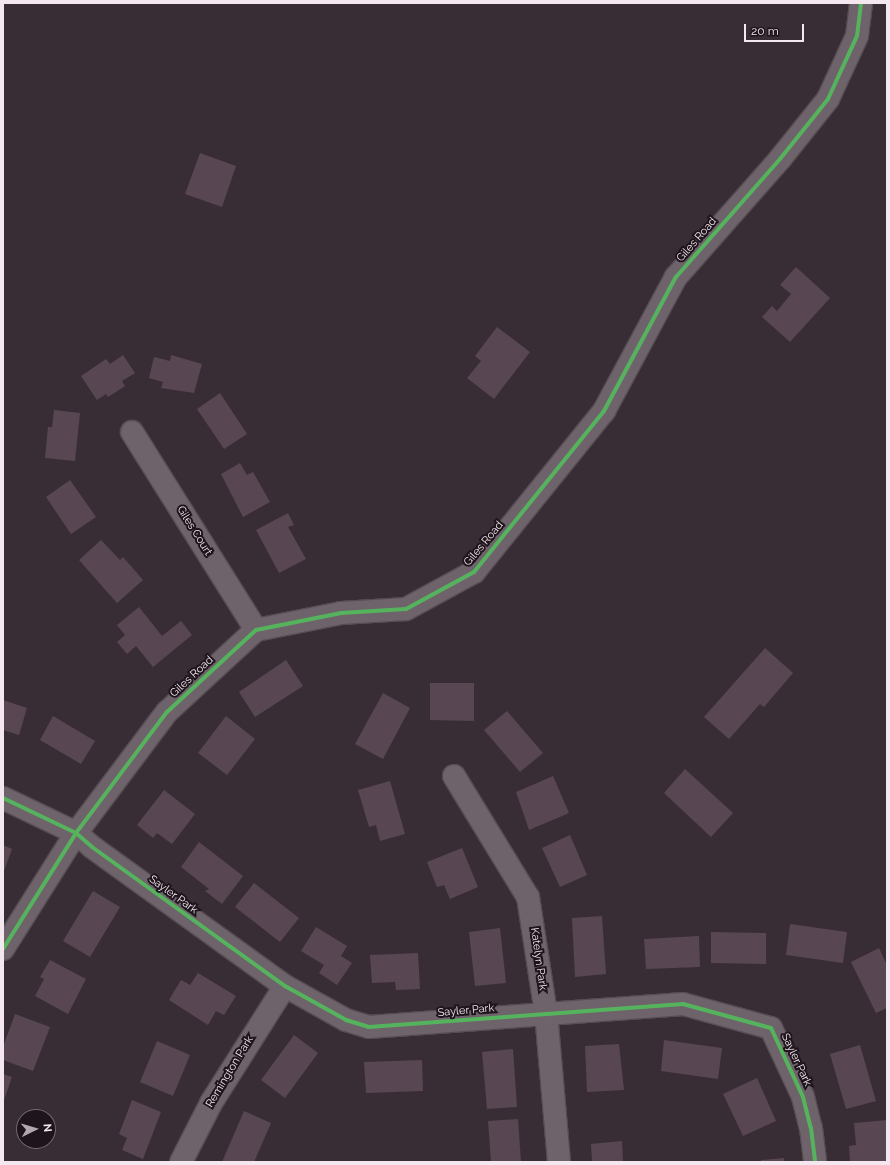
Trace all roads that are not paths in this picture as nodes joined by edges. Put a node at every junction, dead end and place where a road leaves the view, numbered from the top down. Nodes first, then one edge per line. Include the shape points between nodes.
1 (861, 3) edge
2 (132, 432) dead end
3 (256, 630) junction
4 (454, 776) dead end
5 (3, 798) edge
6 (76, 833) junction
7 (3, 949) edge
8 (285, 986) junction
9 (546, 1013) junction
10 (181, 1162) edge
11 (558, 1162) edge
12 (815, 1162) edge

1 - 3 street, Giles Road via 857,36 828,99 780,159 676,278 604,411 474,572 406,609 341,613
2 - 3 street, Giles Court
3 - 6 street, Giles Road via 167,712
4 - 9 street, Katelyn Park via 528,897
5 - 6 street, Sayler Park
6 - 7 street, Giles Road
6 - 8 street, Sayler Park via 108,859
8 - 9 street, Sayler Park via 346,1020 369,1027
8 - 10 street, Remington Park via 211,1102
9 - 11 street, Katelyn Park
9 - 12 street, Sayler Park via 683,1004 771,1028 803,1097 811,1128

